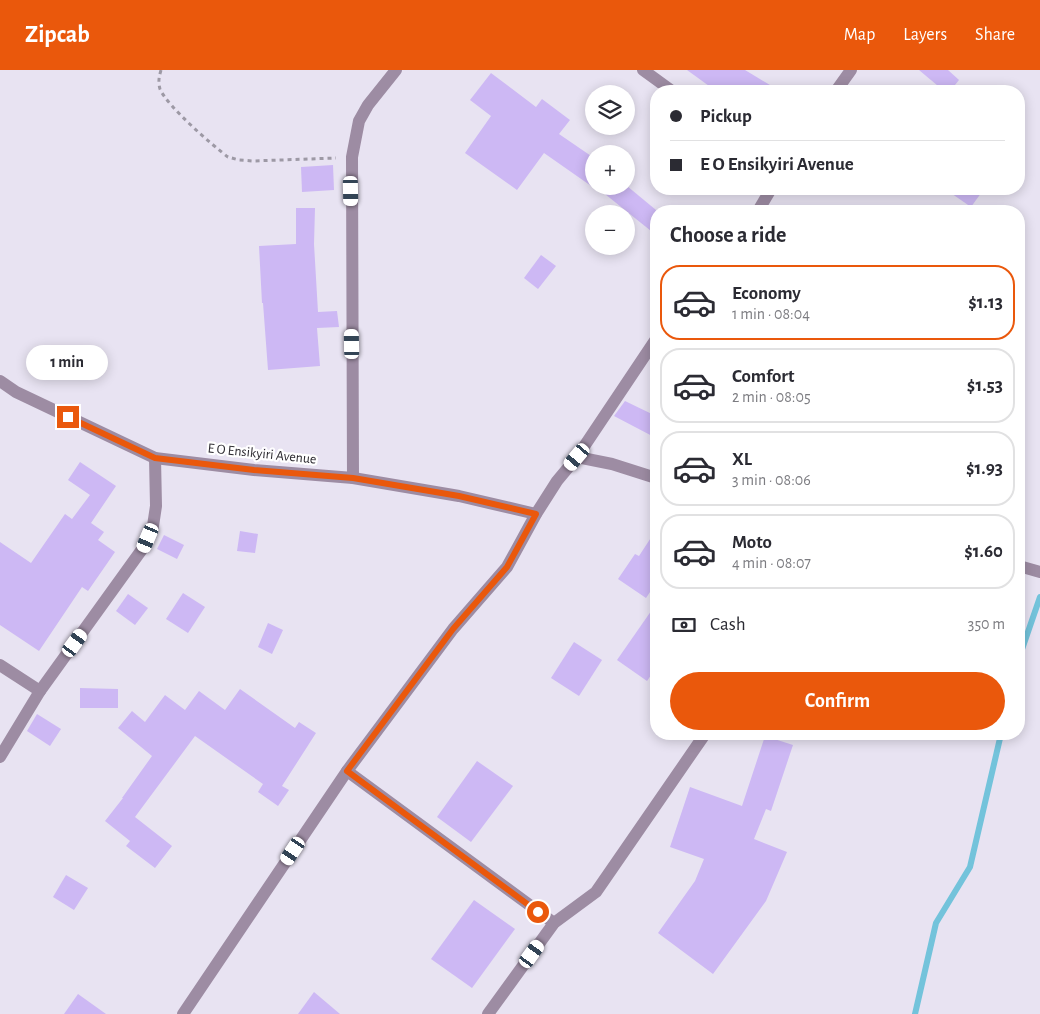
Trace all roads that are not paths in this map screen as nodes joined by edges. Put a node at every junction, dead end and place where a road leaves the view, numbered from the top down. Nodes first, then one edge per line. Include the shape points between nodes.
1 (396, 70) edge
2 (643, 70) edge
3 (851, 70) edge
4 (664, 85) edge
5 (840, 85) edge
6 (650, 348) edge
7 (0, 382) edge
8 (577, 457) junction
9 (155, 458) junction
10 (650, 476) edge
11 (353, 478) junction
12 (536, 514) junction
13 (0, 665) edge
14 (40, 691) junction
15 (701, 740) edge
16 (0, 756) edge
17 (347, 771) junction
18 (554, 923) junction
19 (183, 1014) edge
20 (488, 1014) edge

1 - 11 street via 359,121 352,157
2 - 4 street
3 - 5 street
6 - 8 street
7 - 9 street, E O Ensikyiri Avenue
8 - 10 street
8 - 12 street
9 - 11 street, E O Ensikyiri Avenue
9 - 14 street via 156,506 153,526 143,548
11 - 12 street, E O Ensikyiri Avenue via 459,496
12 - 17 street via 507,567 453,629
13 - 14 street
14 - 16 street
15 - 18 street via 596,892
17 - 18 street
17 - 19 street
18 - 20 street

